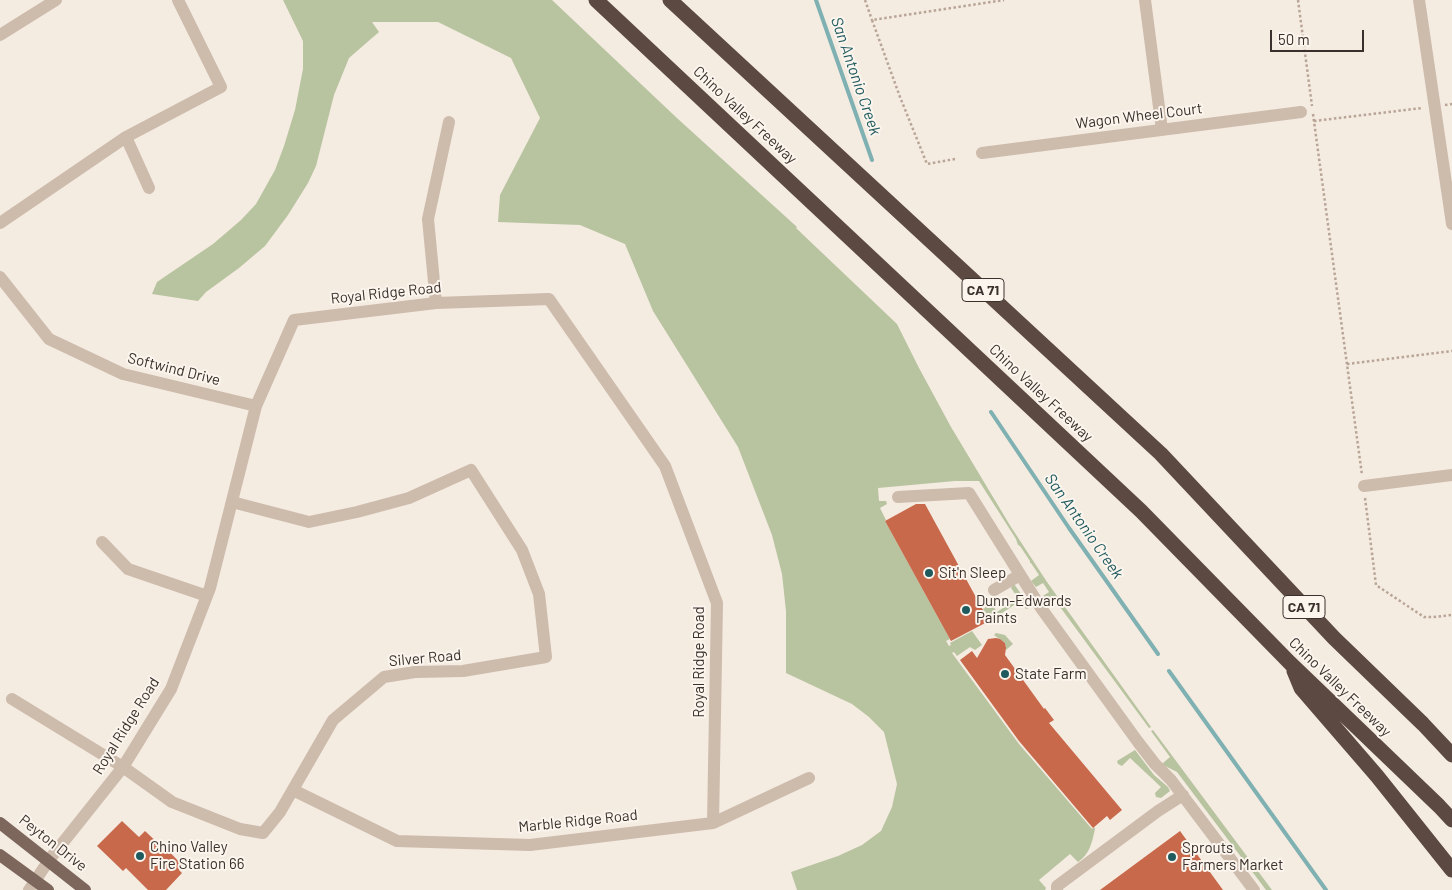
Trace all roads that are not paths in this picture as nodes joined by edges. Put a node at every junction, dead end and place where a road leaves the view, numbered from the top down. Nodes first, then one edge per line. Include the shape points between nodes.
1 (56, 0) edge
2 (178, 0) edge
3 (596, 0) edge
4 (670, 0) edge
5 (1145, 0) edge
6 (1420, 0) edge
7 (0, 35) edge
8 (1300, 112) dead end
9 (449, 122) dead end
10 (1162, 130) junction
11 (126, 137) junction
12 (982, 154) dead end
13 (149, 188) dead end
14 (0, 223) edge
15 (1452, 224) edge
16 (0, 277) edge
17 (436, 303) junction
18 (256, 406) junction
19 (1452, 475) edge
20 (1364, 486) road end
21 (898, 497) dead end
22 (232, 502) junction
23 (102, 542) dead end
24 (1020, 575) junction
25 (994, 590) dead end
26 (207, 596) junction
27 (1290, 663) junction
28 (12, 699) dead end
29 (1423, 724) junction
30 (1452, 738) edge
31 (1452, 755) edge
32 (123, 767) junction
33 (809, 778) dead end
34 (293, 790) junction
35 (1182, 795) junction
36 (1452, 820) edge
37 (0, 823) edge
38 (713, 823) junction
39 (0, 855) edge
40 (49, 860) junction
41 (1452, 870) edge
42 (32, 885) edge
43 (48, 890) edge
44 (85, 890) edge
45 (1057, 890) edge
46 (1254, 890) edge

1 - 7 street
2 - 11 street via 220,87
3 - 27 highway, Chino Valley Freeway via 1141,511
4 - 29 highway, Chino Valley Freeway / CA 71 via 1161,454 1334,638
5 - 10 street
6 - 15 street
8 - 10 street, Wagon Wheel Court
9 - 17 street via 428,219
10 - 12 street, Wagon Wheel Court
11 - 13 street
11 - 14 street
16 - 18 street, Softwind Drive via 49,339 123,374
17 - 18 street, Royal Ridge Road via 294,320
17 - 38 street, Royal Ridge Road via 549,299 665,466 717,603
18 - 22 street, Royal Ridge Road
19 - 20 street
21 - 24 street via 969,493
22 - 26 street, Royal Ridge Road
22 - 34 street, Silver Road via 309,522 409,498 471,470 522,550 539,594 546,657 463,671 415,672 384,677 333,720
23 - 26 street via 128,569
24 - 25 street
24 - 35 street via 1110,704
26 - 32 street, Royal Ridge Road via 171,689
27 - 36 highway, Chino Valley Freeway
27 - 41 highway via 1301,688
28 - 32 street
29 - 30 highway
29 - 31 highway, Chino Valley Freeway / CA 71
32 - 34 street, Silver Road via 172,802 240,830 263,833
32 - 40 street, Royal Ridge Road
33 - 38 street, Marble Ridge Road
34 - 38 street, Marble Ridge Road via 397,841 530,844
35 - 45 street via 1057,886
35 - 46 street
37 - 40 main road, Peyton Drive
39 - 42 main road
40 - 42 street, Royal Ridge Road
40 - 44 main road, Peyton Drive
42 - 43 main road

